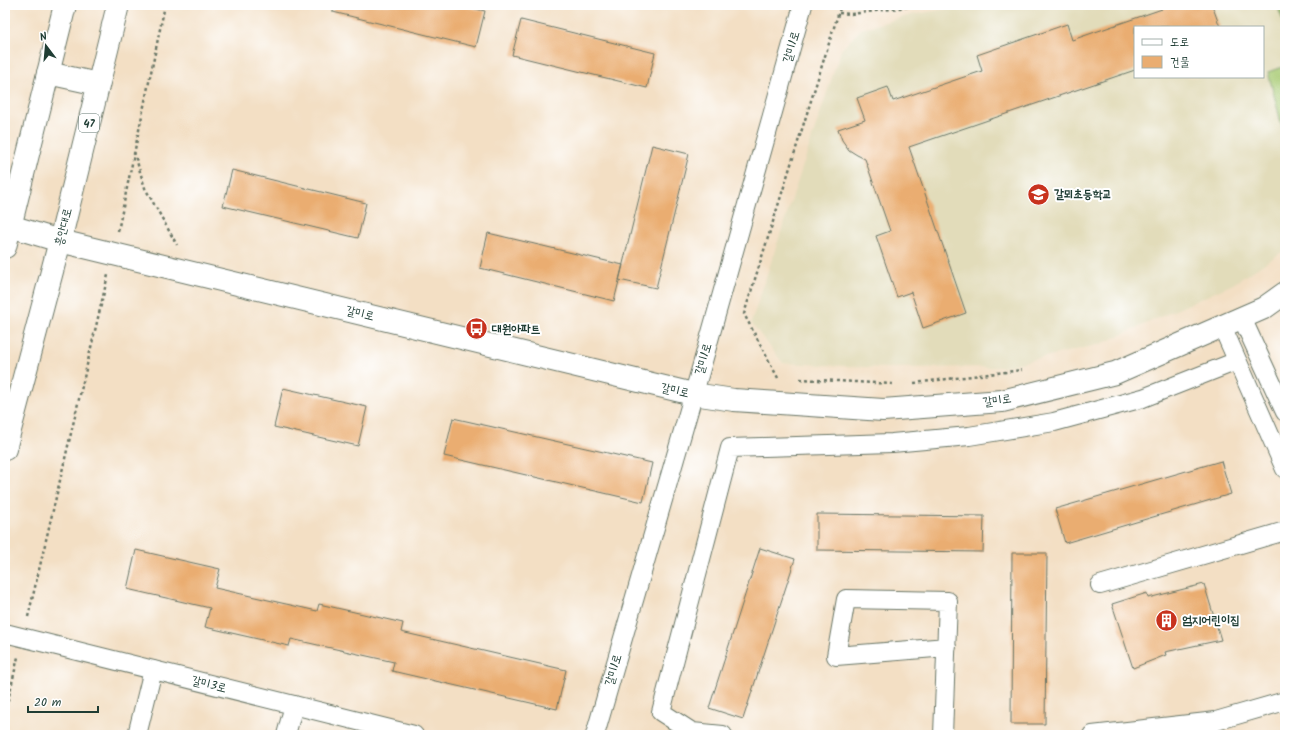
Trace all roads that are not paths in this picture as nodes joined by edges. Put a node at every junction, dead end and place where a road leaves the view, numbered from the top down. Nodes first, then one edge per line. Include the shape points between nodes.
1 (65, 5) edge
2 (118, 5) edge
3 (803, 5) edge
4 (48, 73) junction
5 (98, 84) junction
6 (7, 233) edge
7 (60, 241) junction
8 (1285, 293) edge
9 (1242, 318) junction
10 (1222, 326) junction
11 (1237, 361) junction
12 (693, 394) junction
13 (1285, 412) edge
14 (5, 449) edge
15 (1285, 469) edge
16 (1285, 531) edge
17 (1100, 585) dead end
18 (5, 633) edge
19 (947, 647) junction
20 (153, 670) junction
21 (1285, 701) edge
22 (294, 706) junction
23 (137, 735) edge
24 (286, 735) edge
25 (414, 735) edge
26 (595, 735) edge
27 (723, 735) edge
28 (943, 735) edge
29 (1092, 735) edge

1 - 4 street
2 - 5 street, 흥안대로 / 47
3 - 12 street, 갈미1로
4 - 5 street
4 - 6 street
5 - 7 street, 흥안대로 / 47
6 - 7 street, 갈미로
7 - 12 street, 갈미로
7 - 14 street, 흥안대로 / 47
8 - 9 street, 갈미로 via 1264,308
9 - 10 street, 갈미로
9 - 13 street
10 - 11 street
10 - 12 street, 갈미로 via 1115,373 1002,401 883,410 734,400
11 - 15 street
11 - 27 street via 1143,398 1054,422 969,436 892,443 730,448 661,712 692,732
12 - 26 street, 갈미1로
16 - 17 street
18 - 20 street, 갈미3로
19 - 19 street via 948,601 846,599 836,656
19 - 28 street
20 - 22 street, 갈미3로
20 - 23 street
21 - 29 street via 1216,721
22 - 24 street
22 - 25 street, 갈미3로

